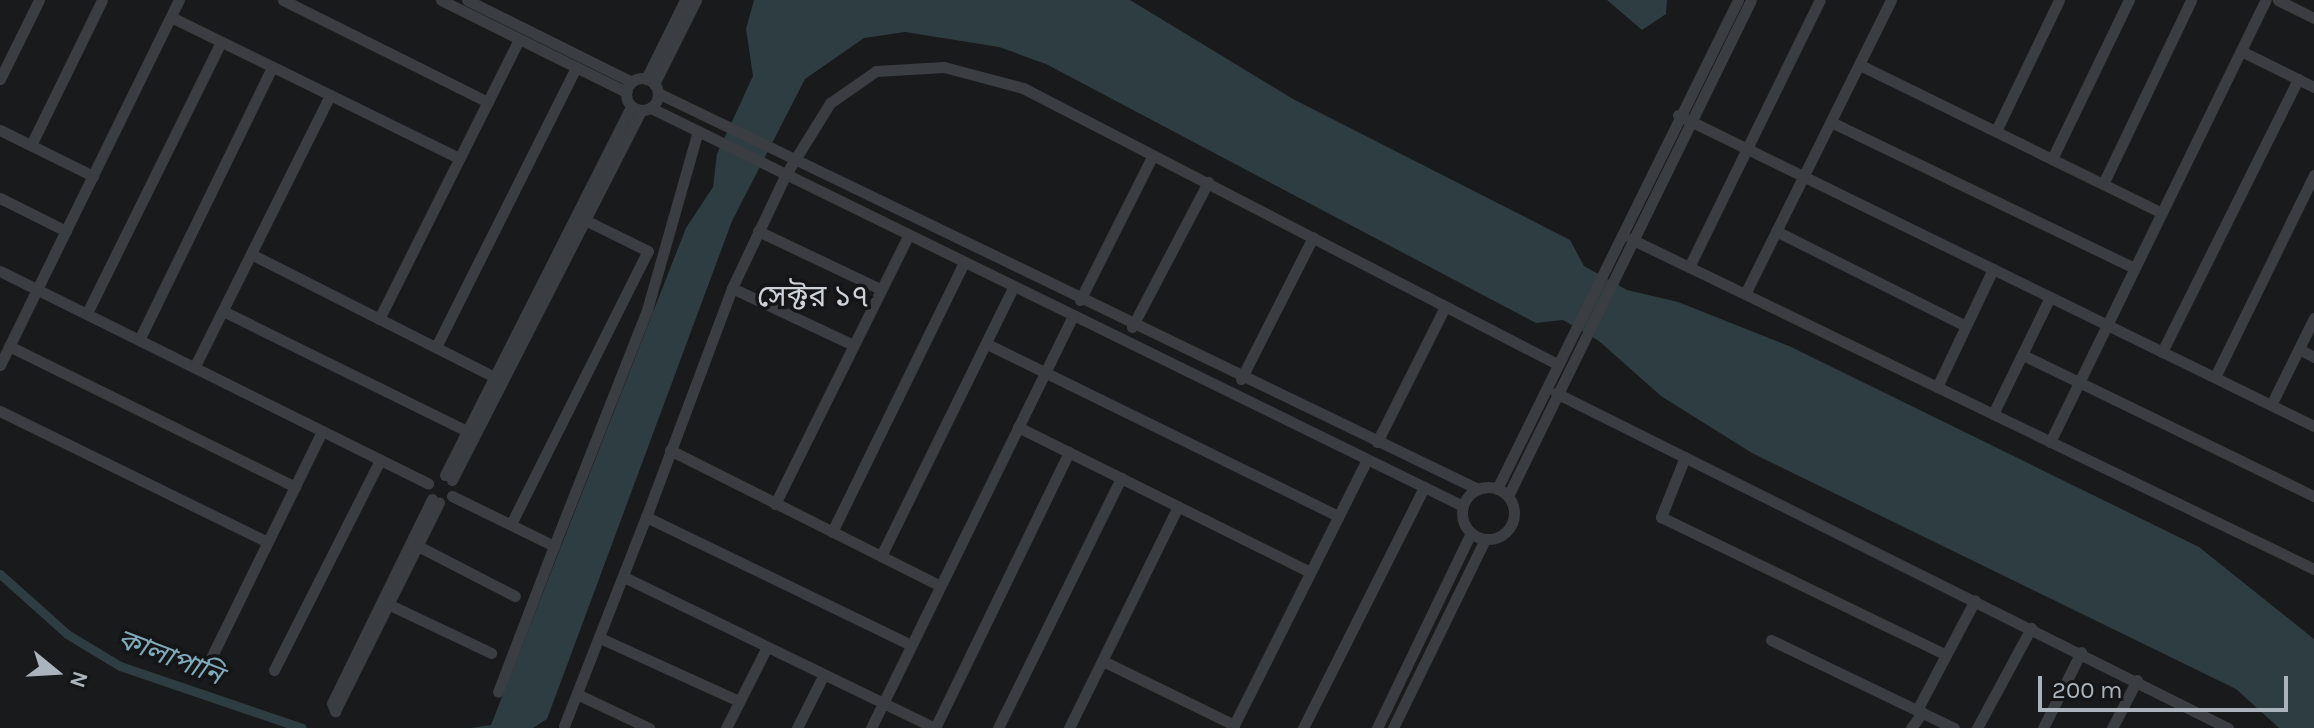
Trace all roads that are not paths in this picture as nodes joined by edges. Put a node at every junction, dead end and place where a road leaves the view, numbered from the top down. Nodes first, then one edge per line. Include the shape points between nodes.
1 (39, 0) edge
2 (102, 0) edge
3 (179, 0) edge
4 (283, 0) edge
5 (441, 0) edge
6 (467, 0) edge
7 (685, 0) edge
8 (696, 0) edge
9 (1738, 0) edge
10 (1751, 0) edge
11 (1820, 0) edge
12 (1891, 0) edge
13 (2059, 0) edge
14 (2129, 0) edge
15 (2191, 0) edge
16 (2266, 0) edge
17 (2278, 0) edge
18 (171, 17) junction
19 (2314, 18) edge
20 (519, 39) junction
21 (221, 42) junction
22 (2241, 51) junction
23 (1860, 65) junction
24 (272, 67) junction
25 (576, 67) junction
26 (0, 79) edge
27 (2298, 79) junction
28 (653, 85) junction
29 (629, 87) junction
30 (2314, 87) edge
31 (330, 95) junction
32 (488, 102) junction
33 (641, 108) junction
34 (1683, 117) junction
35 (1831, 122) junction
36 (0, 130) edge
37 (698, 131) junction
38 (1996, 131) junction
39 (31, 145) junction
40 (1748, 149) junction
41 (1152, 157) junction
42 (459, 158) junction
43 (1663, 158) junction
44 (791, 159) junction
45 (2052, 159) junction
46 (784, 173) junction
47 (2314, 175) edge
48 (93, 176) junction
49 (1803, 176) junction
50 (1208, 182) junction
51 (2103, 184) junction
52 (0, 198) edge
53 (2162, 213) junction
54 (585, 220) junction
55 (66, 231) junction
56 (758, 231) junction
57 (1776, 231) junction
58 (909, 234) junction
59 (1313, 237) junction
60 (1631, 239) junction
61 (1617, 253) junction
62 (251, 254) junction
63 (964, 262) junction
64 (1689, 267) junction
65 (2135, 268) junction
66 (1993, 269) junction
67 (0, 271) edge
68 (1014, 286) junction
69 (38, 288) junction
70 (732, 288) junction
71 (880, 289) junction
72 (1745, 294) junction
73 (2050, 297) junction
74 (1080, 300) junction
75 (1445, 307) junction
76 (223, 311) junction
77 (87, 313) junction
78 (1073, 315) junction
79 (2314, 318) edge
80 (379, 319) junction
81 (2107, 325) junction
82 (1966, 326) junction
83 (1132, 327) junction
84 (140, 338) junction
85 (987, 344) junction
86 (853, 345) junction
87 (9, 346) junction
88 (436, 347) junction
89 (2299, 349) junction
90 (2162, 352) junction
91 (1568, 355) junction
92 (2023, 355) junction
93 (2314, 357) edge
94 (1557, 364) junction
95 (0, 365) edge
96 (195, 366) junction
97 (1045, 372) junction
98 (495, 377) junction
99 (2215, 377) junction
100 (1241, 379) junction
101 (2080, 382) junction
102 (1937, 387) junction
103 (1556, 393) junction
104 (2271, 405) junction
105 (0, 411) edge
106 (1993, 414) junction
107 (2314, 426) edge
108 (1018, 427) junction
109 (322, 431) junction
110 (467, 431) junction
111 (1377, 442) junction
112 (2050, 442) junction
113 (670, 450) junction
114 (1069, 452) junction
115 (1685, 457) junction
116 (1367, 459) junction
117 (380, 460) junction
118 (449, 477) junction
119 (1121, 478) junction
120 (428, 483) junction
121 (295, 487) junction
122 (1424, 487) junction
123 (1478, 489) junction
124 (1502, 492) junction
125 (452, 496) junction
126 (2314, 496) edge
127 (436, 500) junction
128 (775, 504) junction
129 (1178, 506) junction
130 (1463, 506) junction
131 (1338, 516) junction
132 (646, 517) junction
133 (511, 524) junction
134 (832, 532) junction
135 (1471, 533) junction
136 (1485, 539) junction
137 (267, 542) junction
138 (418, 546) junction
139 (554, 546) junction
140 (881, 556) junction
141 (2314, 569) edge
142 (1310, 572) junction
143 (624, 577) junction
144 (940, 586) junction
145 (515, 596) dead end
146 (1975, 600) junction
147 (390, 605) junction
148 (2031, 628) junction
149 (600, 638) junction
150 (1771, 640) dead end
151 (911, 645) junction
152 (767, 647) junction
153 (2081, 652) junction
154 (491, 653) dead end
155 (1945, 654) junction
156 (1103, 661) junction
157 (208, 664) dead end
158 (274, 670) dead end
159 (824, 674) junction
160 (2137, 680) junction
161 (498, 692) dead end
162 (577, 694) junction
163 (739, 701) junction
164 (883, 702) junction
165 (1920, 712) junction
166 (564, 726) edge
167 (1237, 726) edge
168 (649, 728) edge
169 (726, 728) edge
170 (797, 728) edge
171 (871, 728) edge
172 (935, 728) edge
173 (998, 728) edge
174 (1069, 728) edge
175 (1303, 728) edge
176 (1377, 728) edge
177 (1393, 728) edge
178 (1911, 728) edge
179 (1954, 728) edge
180 (1977, 728) edge
181 (2043, 728) edge
182 (2112, 728) edge
183 (2228, 728) edge

1 - 26 street
2 - 39 street
3 - 18 street
4 - 32 street
5 - 20 street
6 - 29 street
7 - 28 street
8 - 28 street
9 - 34 street
10 - 34 street
11 - 40 street
12 - 23 street
13 - 38 street
14 - 45 street
15 - 51 street
16 - 22 street
17 - 19 street
18 - 21 street
18 - 48 street
20 - 25 street
20 - 32 street
21 - 24 street
21 - 77 street
22 - 27 street
22 - 53 street
23 - 35 street
23 - 38 street
24 - 31 street
24 - 84 street
25 - 29 street
25 - 88 street
27 - 30 street
27 - 90 street
28 - 29 street
28 - 33 street
28 - 44 street
29 - 33 street
31 - 42 street
31 - 62 street
32 - 42 street
33 - 37 street
33 - 54 street
33 - 98 street
34 - 40 street
34 - 43 street
35 - 49 street
35 - 65 street
36 - 39 street
37 - 46 street
37 - 139 street via 647,310
38 - 45 street
39 - 48 street
40 - 49 street
40 - 64 street
41 - 44 street via 1008,82 904,65 876,71 839,94
41 - 50 street
41 - 74 street
42 - 80 street
43 - 60 street
43 - 61 street
44 - 46 street
44 - 74 street
45 - 51 street
46 - 56 street
46 - 58 street
47 - 99 street
48 - 55 street
49 - 57 street
49 - 66 street
50 - 59 street
50 - 83 street
51 - 53 street
52 - 55 street
53 - 65 street
54 - 118 street
54 - 133 street via 648,251
55 - 69 street
56 - 70 street
56 - 71 street
57 - 72 street
57 - 82 street
58 - 63 street
58 - 71 street
59 - 75 street
59 - 100 street
60 - 61 street
60 - 64 street
61 - 91 street
62 - 76 street
62 - 80 street
63 - 68 street
63 - 134 street
64 - 72 street
65 - 81 street
66 - 73 street
66 - 82 street
67 - 69 street
68 - 78 street
68 - 85 street
69 - 77 street
69 - 87 street
70 - 86 street
70 - 113 street
71 - 86 street
72 - 102 street
73 - 81 street
73 - 92 street
74 - 83 street
75 - 94 street
75 - 111 street
76 - 96 street
76 - 110 street
77 - 84 street
78 - 97 street
78 - 116 street
79 - 89 street
80 - 88 street
81 - 90 street
81 - 101 street
82 - 102 street
83 - 100 street
84 - 96 street
85 - 97 street
85 - 140 street
86 - 128 street
87 - 95 street
87 - 121 street
88 - 98 street
89 - 93 street
89 - 104 street
90 - 99 street
91 - 94 street
91 - 103 street
92 - 101 street
92 - 106 street
94 - 124 street
96 - 109 street
97 - 108 street
97 - 131 street
98 - 110 street
99 - 104 street
100 - 111 street
101 - 112 street
101 - 126 street
102 - 106 street
103 - 115 street
103 - 124 street
104 - 107 street
105 - 137 street
106 - 112 street
108 - 114 street
108 - 144 street
109 - 117 street
109 - 121 street
110 - 118 street
111 - 123 street
112 - 141 street
113 - 128 street
113 - 132 street
114 - 119 street
114 - 172 street
115 - 146 street
115 - 155 street via 1661,517
116 - 122 street
116 - 131 street
117 - 120 street
117 - 158 street
118 - 120 street
118 - 125 street
119 - 129 street
119 - 173 street
120 - 127 street
121 - 137 street
122 - 130 street
122 - 175 street
123 - 124 street
123 - 130 street
124 - 136 street via 1510,527
125 - 127 street
125 - 133 street
127 - 138 street
127 - 147 street via 336,706
128 - 134 street
129 - 142 street
129 - 156 street
130 - 135 street
131 - 142 street
132 - 143 street
132 - 151 street
133 - 139 street
134 - 140 street
135 - 136 street
135 - 176 street
136 - 177 street
137 - 157 street
138 - 145 street
138 - 147 street
139 - 161 street
140 - 144 street
142 - 167 street
143 - 149 street
143 - 152 street
144 - 151 street
146 - 148 street
146 - 155 street
147 - 154 street
148 - 153 street
148 - 180 street
149 - 162 street
149 - 163 street
150 - 165 street
151 - 164 street
152 - 159 street
152 - 163 street
153 - 160 street
153 - 181 street
155 - 165 street
156 - 167 street
156 - 174 street
159 - 164 street
159 - 170 street
160 - 182 street
160 - 183 street
162 - 166 street
162 - 168 street
163 - 169 street
164 - 171 street
164 - 172 street
165 - 178 street
165 - 179 street

